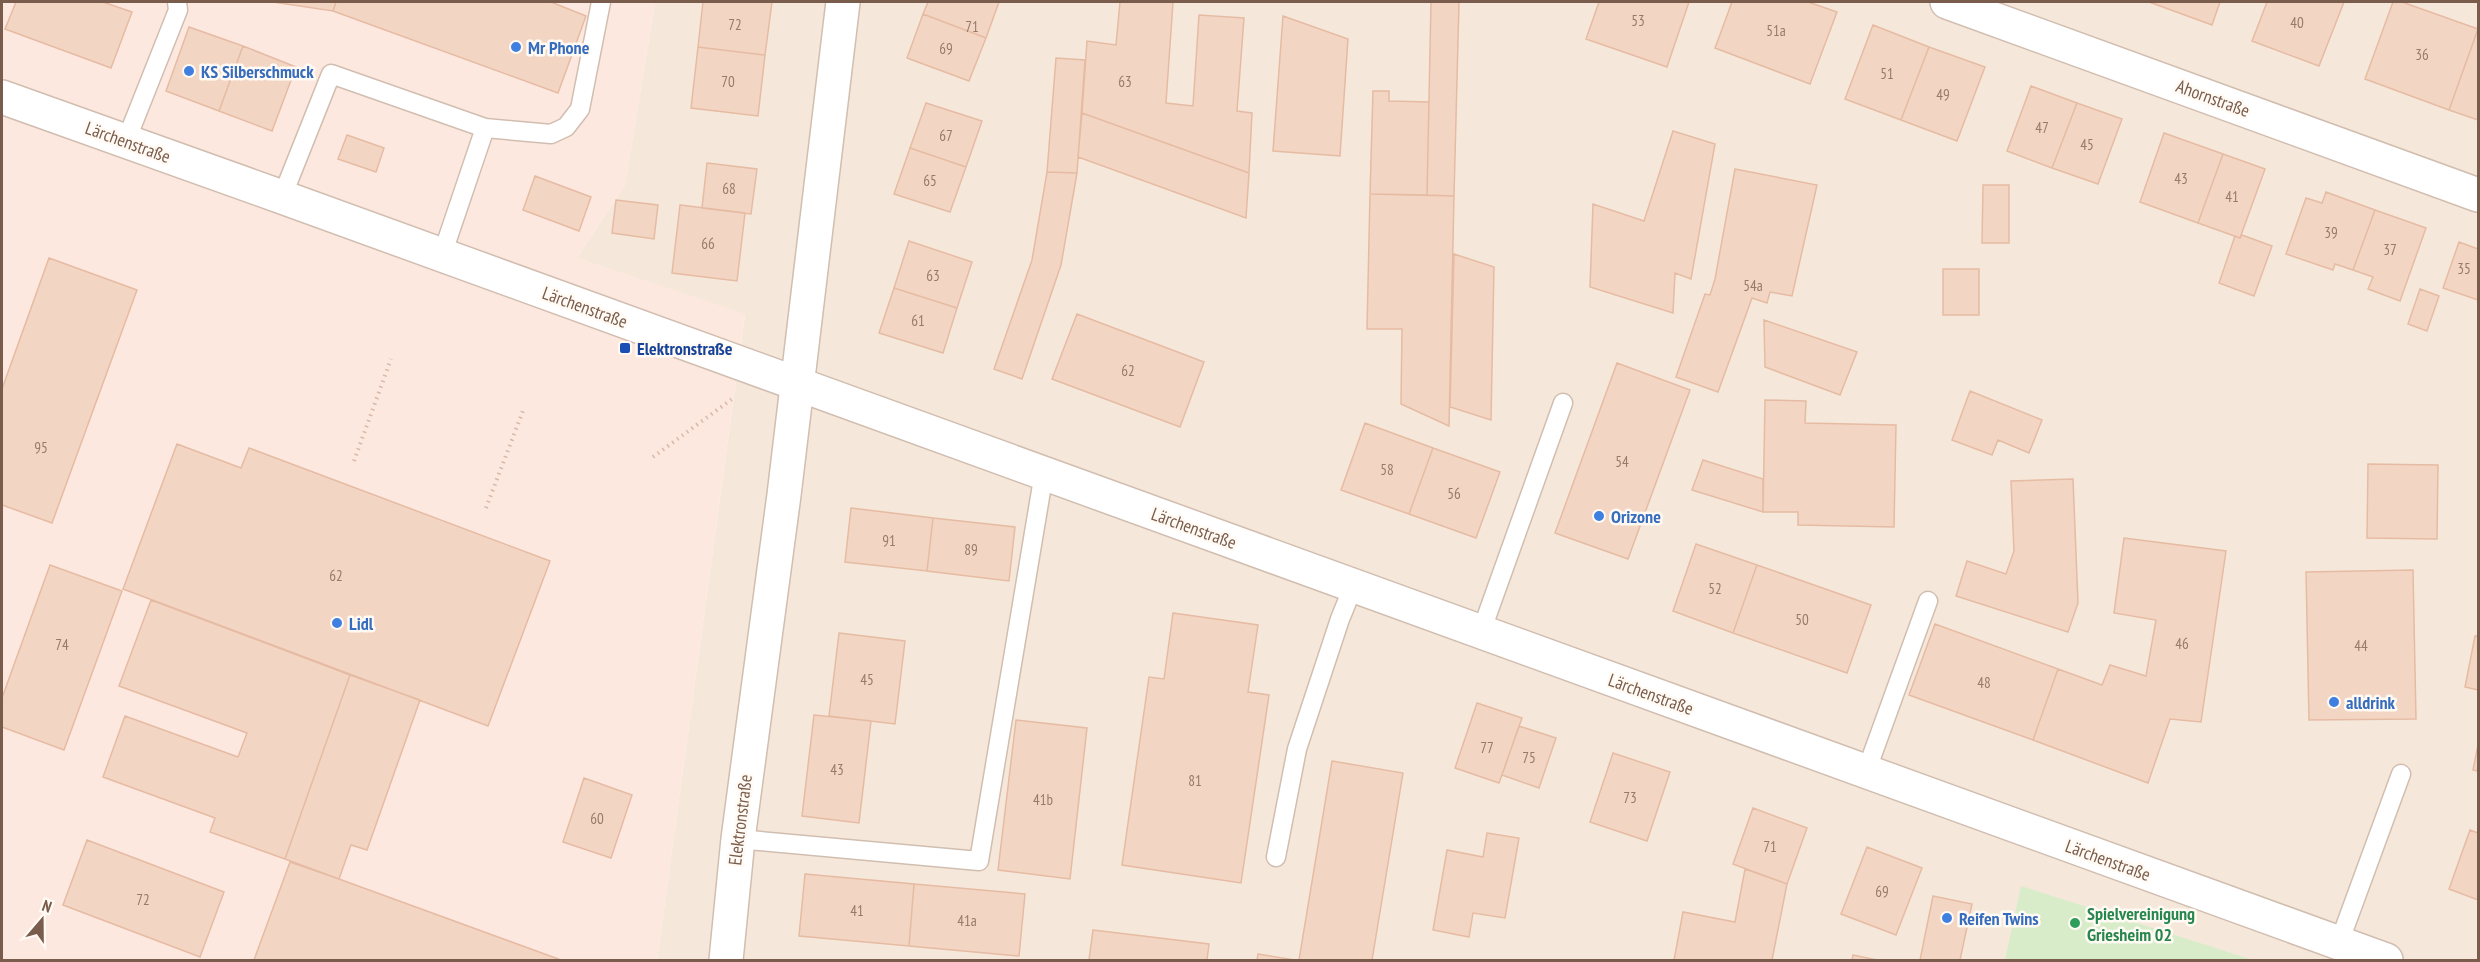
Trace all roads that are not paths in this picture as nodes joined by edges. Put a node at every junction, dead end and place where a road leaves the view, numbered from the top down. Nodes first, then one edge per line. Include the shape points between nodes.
1 (177, 2) edge
2 (601, 2) edge
3 (843, 2) edge
4 (1947, 2) edge
5 (2, 98) edge
6 (485, 128) junction
7 (126, 141) junction
8 (2478, 195) edge
9 (282, 197) junction
10 (441, 255) junction
11 (796, 384) junction
12 (1563, 403) dead end
13 (1044, 473) junction
14 (1353, 587) junction
15 (1928, 601) dead end
16 (1481, 633) junction
17 (1866, 772) junction
18 (2401, 774) dead end
19 (738, 839) junction
20 (1276, 857) dead end
21 (2339, 943) junction
22 (726, 960) edge
23 (2386, 960) edge

1 - 7 lane via 178,10
2 - 6 lane via 580,109 566,128 551,134
3 - 11 street, Elektronstraße
4 - 8 street, Ahornstraße
5 - 7 street, Lärchenstraße
6 - 9 lane via 331,74
6 - 10 lane
7 - 9 street, Lärchenstraße
9 - 10 street, Lärchenstraße
10 - 11 street, Lärchenstraße
11 - 13 street, Lärchenstraße
11 - 19 street, Elektronstraße
12 - 16 lane
13 - 14 street, Lärchenstraße
13 - 19 lane via 979,861
14 - 16 street, Lärchenstraße
14 - 20 lane via 1297,749
15 - 17 lane
16 - 17 street, Lärchenstraße
17 - 21 street, Lärchenstraße
18 - 21 lane
19 - 22 street, Elektronstraße
21 - 23 street, Lärchenstraße

